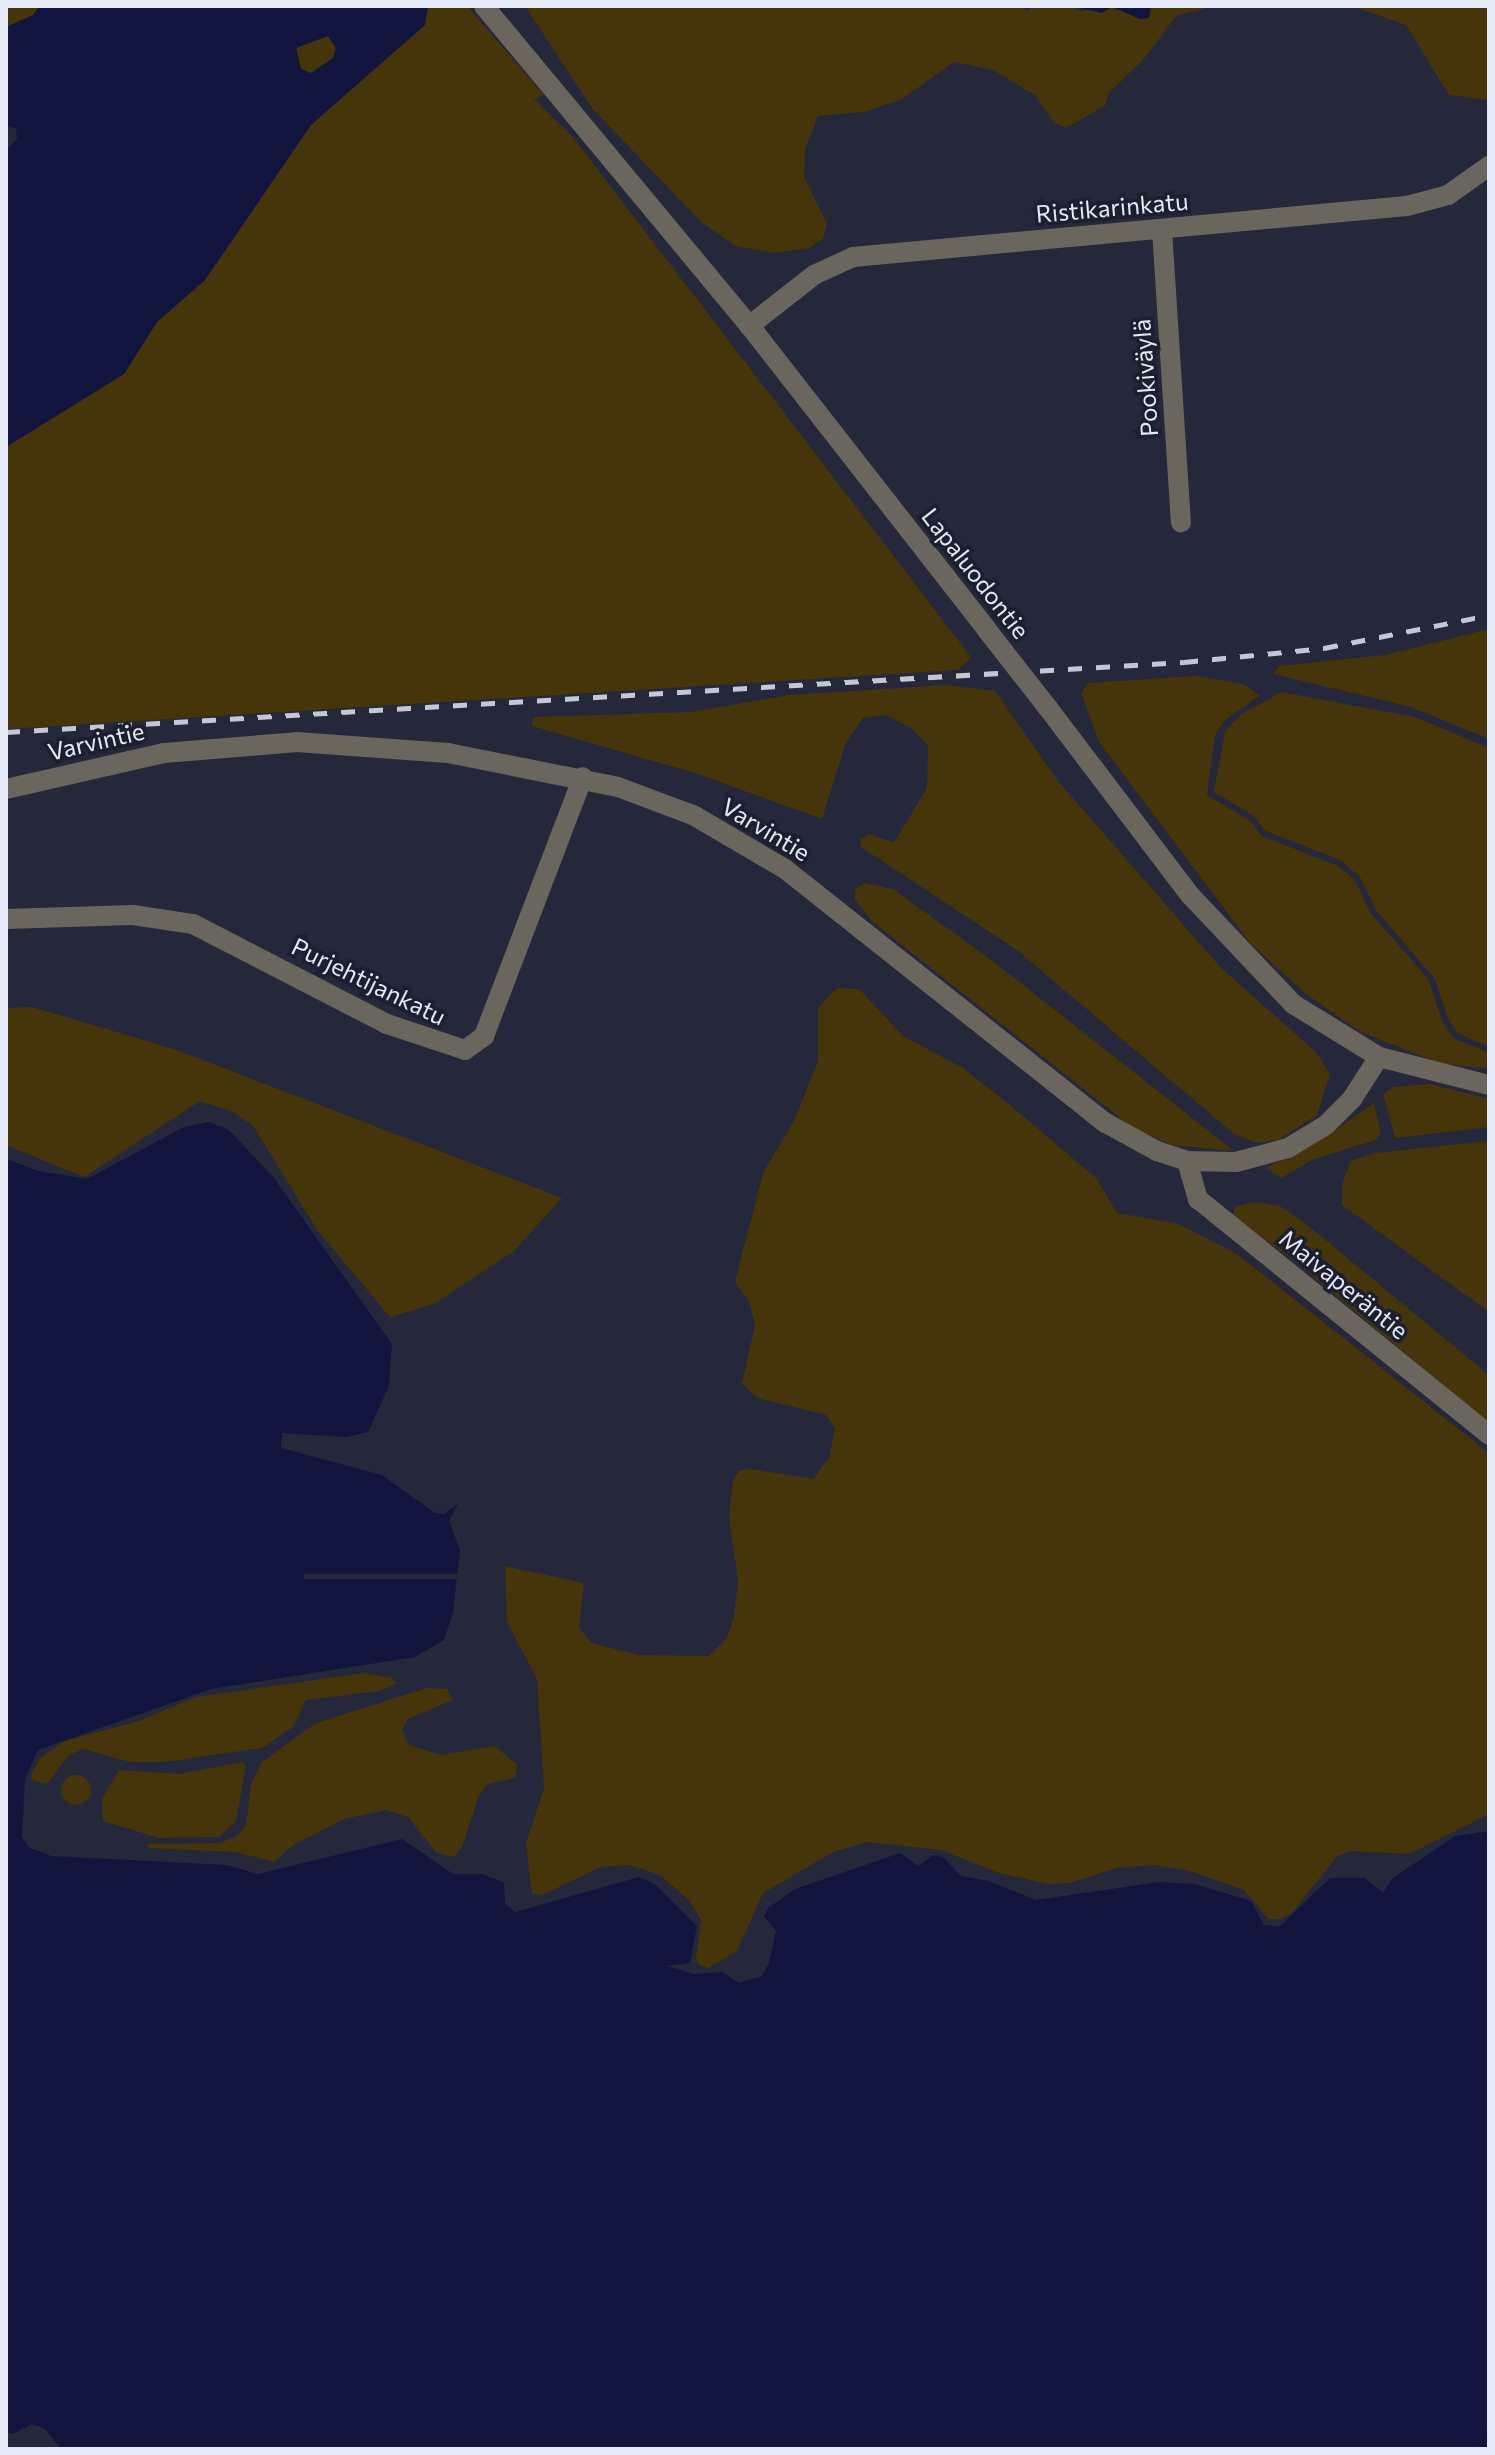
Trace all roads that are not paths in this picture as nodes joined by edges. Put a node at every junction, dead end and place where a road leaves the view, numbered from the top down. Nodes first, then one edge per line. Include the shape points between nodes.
1 (484, 6) edge
2 (1489, 166) edge
3 (1162, 230) junction
4 (749, 326) junction
5 (1181, 522) dead end
6 (583, 777) junction
7 (6, 789) edge
8 (6, 919) edge
9 (1379, 1057) junction
10 (1489, 1085) edge
11 (1187, 1161) junction
12 (1489, 1435) edge

1 - 4 street, Lapaluodontie
2 - 3 street, Ristikarinkatu via 1448,195 1407,206
3 - 4 street, Ristikarinkatu via 853,257 814,275
3 - 5 street, Pookiväylä
4 - 9 street, Lapaluodontie, bridge via 1190,895 1293,1004
6 - 7 street, Varvintie via 448,753 297,742 164,753
6 - 8 street, Purjehtijankatu via 484,1036 465,1050 387,1024 193,924 133,915
6 - 11 street, Varvintie via 651,797 739,839 827,899 1106,1123
9 - 10 street, Lapaluodontie
9 - 11 street, Varvintie via 1347,1105 1288,1148 1236,1162
11 - 12 street, Maivaperäntie via 1198,1199

